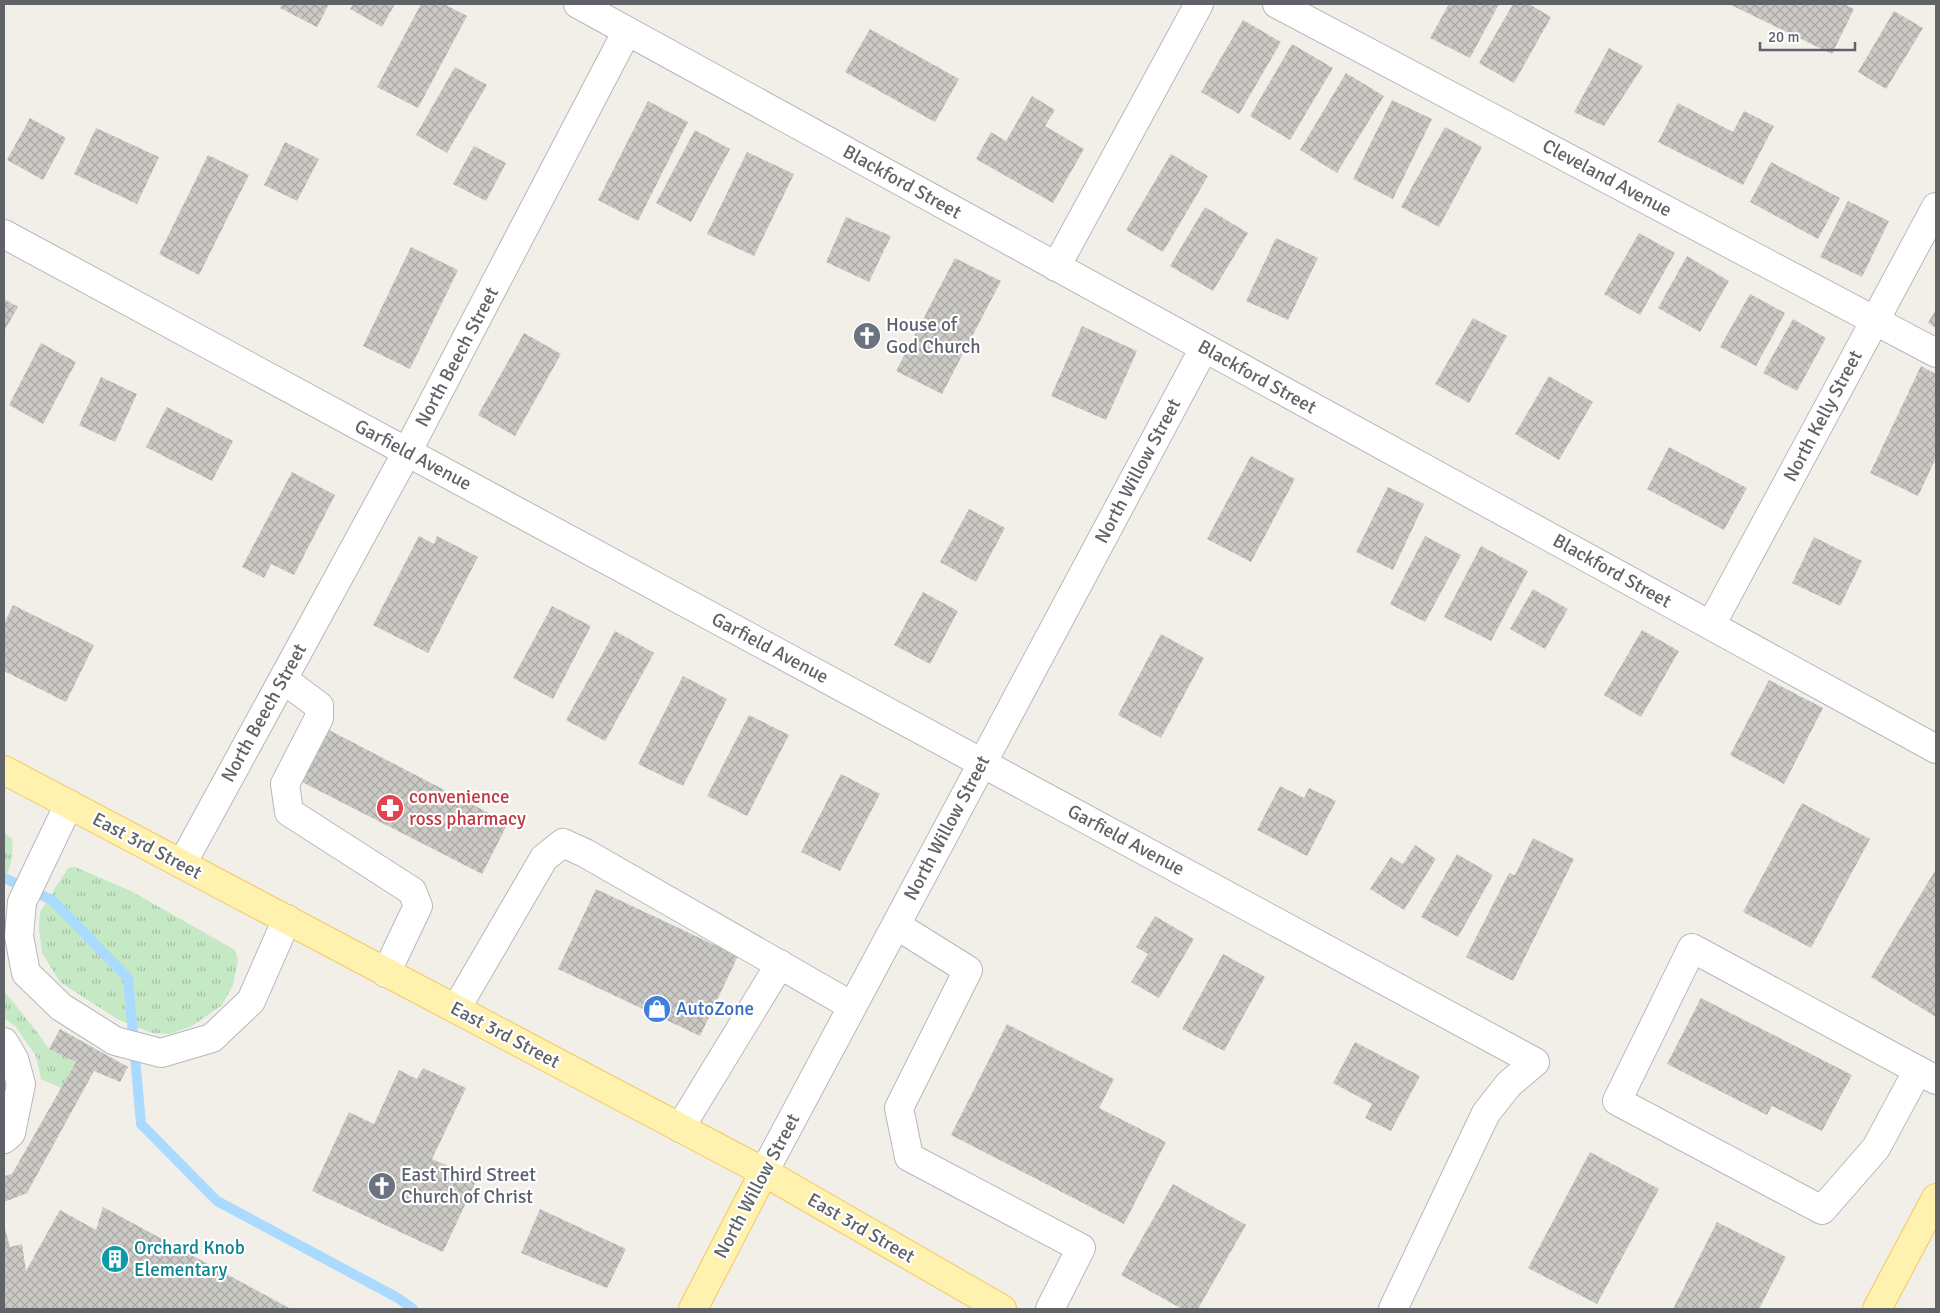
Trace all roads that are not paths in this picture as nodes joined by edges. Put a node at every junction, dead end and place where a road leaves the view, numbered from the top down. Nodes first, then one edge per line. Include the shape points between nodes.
1 (578, 4) edge
2 (1198, 4) edge
3 (1277, 4) edge
4 (627, 31) junction
5 (1936, 207) edge
6 (4, 234) edge
7 (1056, 266) junction
8 (1876, 320) junction
9 (1204, 348) junction
10 (1936, 352) edge
11 (407, 452) junction
12 (1711, 626) junction
13 (283, 679) junction
14 (1936, 749) edge
15 (982, 763) junction
16 (4, 770) edge
17 (68, 804) junction
18 (182, 864) junction
19 (286, 919) junction
20 (896, 925) junction
21 (780, 964) junction
22 (386, 972) junction
23 (852, 1006) junction
24 (456, 1009) junction
25 (4, 1042) edge
26 (1927, 1075) edge
27 (680, 1128) junction
28 (4, 1139) edge
29 (764, 1172) junction
30 (1936, 1198) edge
31 (1399, 1307) edge
32 (693, 1309) edge
33 (1002, 1309) edge
34 (1050, 1309) edge
35 (1877, 1309) edge

1 - 4 street, Blackford Street
2 - 7 street
3 - 8 street, Cleveland Avenue
4 - 7 street, Blackford Street
4 - 11 street, North Beech Street
5 - 8 street, North Kelly Street
6 - 11 street, Garfield Avenue
7 - 9 street, Blackford Street
8 - 10 street, Cleveland Avenue
8 - 12 street, North Kelly Street
9 - 12 street, Blackford Street
9 - 15 street, North Willow Street
11 - 13 street, North Beech Street
11 - 15 street, Garfield Avenue
12 - 14 street, Blackford Street
13 - 18 street, North Beech Street
13 - 22 street via 319,706 318,718 285,784 289,812 412,891 418,906
15 - 20 street, North Willow Street
15 - 31 street, Garfield Avenue via 1536,1062 1508,1084 1486,1113
16 - 17 main road, East 3rd Street
17 - 18 main road, East 3rd Street
17 - 19 street via 22,902 19,936 26,973 61,1007 115,1041 161,1053 212,1038 251,1001
18 - 19 main road, East 3rd Street
19 - 22 main road, East 3rd Street
20 - 23 street, North Willow Street
20 - 34 street via 968,970 899,1108 909,1157 1081,1248
21 - 23 street
21 - 24 street via 586,853 562,843 544,858
21 - 27 street
22 - 24 main road, East 3rd Street
23 - 29 street, North Willow Street
24 - 27 main road, East 3rd Street
25 - 28 street via 14,1059 21,1084 11,1133
26 - 26 street via 1692,948 1617,1101 1822,1210 1876,1148
27 - 29 main road, East 3rd Street
29 - 32 main road, North Willow Street
29 - 33 main road, East 3rd Street
30 - 35 main road

